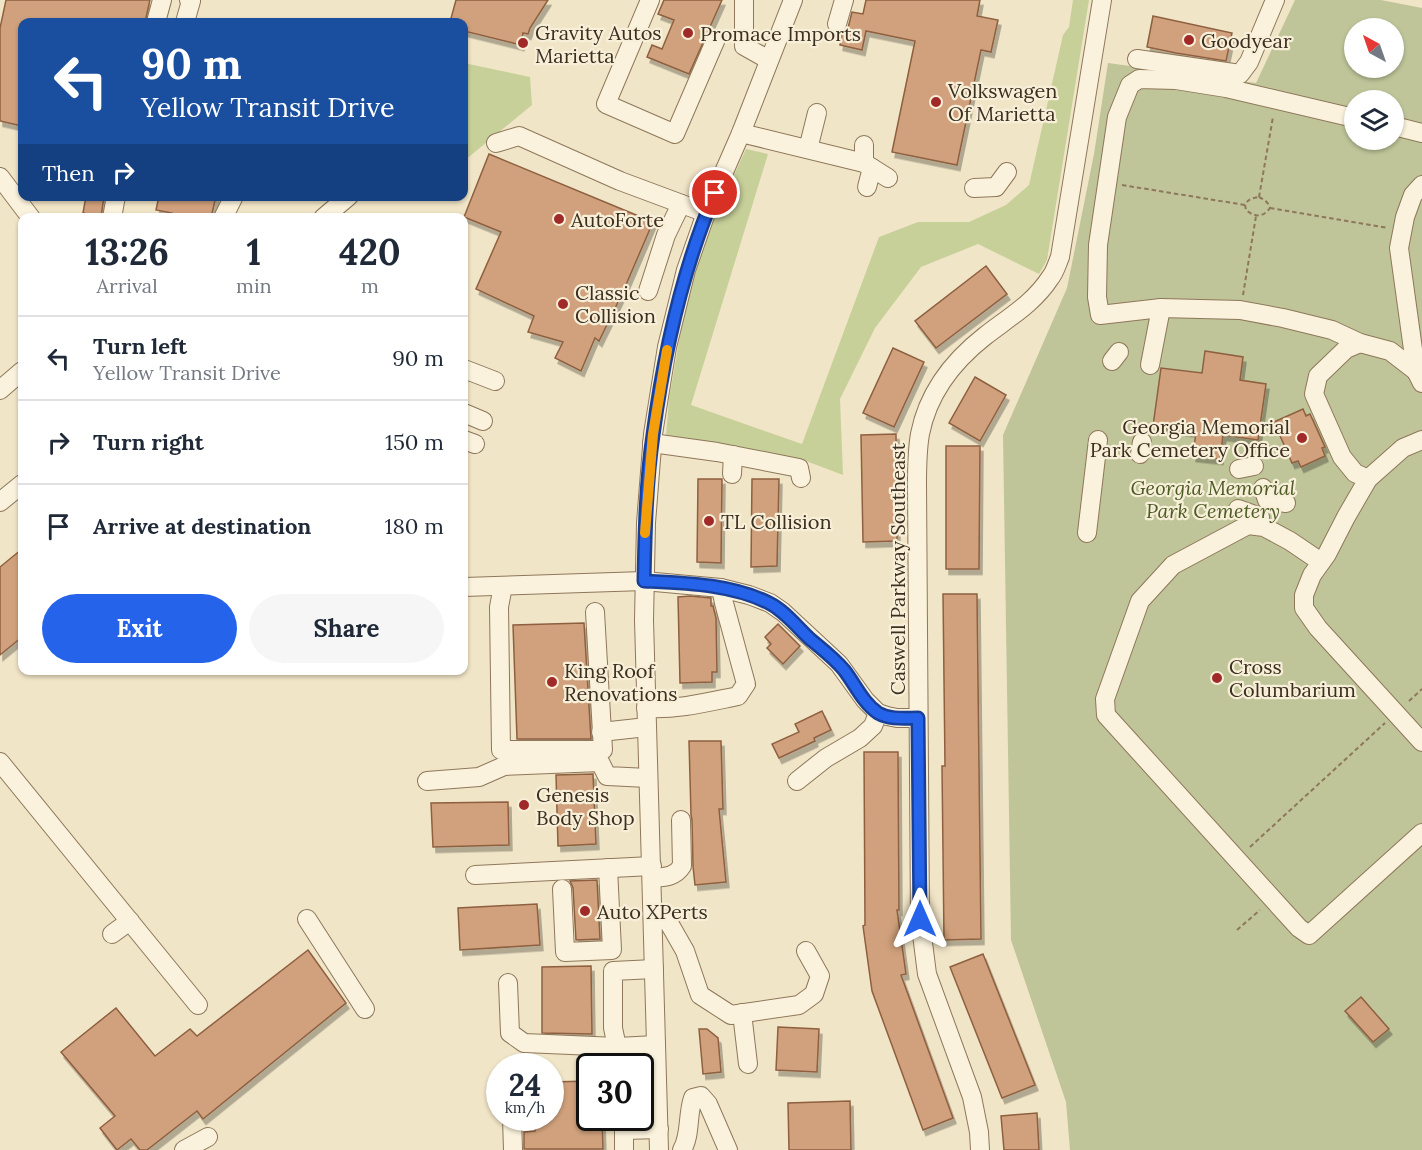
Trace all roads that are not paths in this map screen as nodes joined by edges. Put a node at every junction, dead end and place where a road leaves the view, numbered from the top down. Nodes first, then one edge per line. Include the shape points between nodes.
1 (162, 0) edge
2 (190, 0) edge
3 (650, 0) edge
4 (744, 0) edge
5 (794, 0) edge
6 (843, 0) edge
7 (1102, 0) edge
8 (1272, 4) edge
9 (157, 18) edge
10 (186, 18) edge
11 (837, 24) dead end
12 (716, 39) dead end
13 (1137, 59) dead end
14 (769, 60) junction
15 (817, 113) dead end
16 (1344, 115) edge
17 (1404, 128) edge
18 (741, 133) junction
19 (1422, 133) edge
20 (496, 143) dead end
21 (808, 149) junction
22 (867, 159) junction
23 (1007, 172) dead end
24 (0, 177) edge
25 (888, 178) dead end
26 (1422, 185) edge
27 (867, 187) dead end
28 (974, 188) dead end
29 (18, 201) edge
30 (18, 201) edge
31 (343, 201) edge
32 (681, 204) junction
33 (27, 213) edge
34 (329, 213) edge
35 (706, 213) junction
36 (648, 291) dead end
37 (1161, 308) junction
38 (1360, 343) junction
39 (1147, 359) dead end
40 (468, 371) edge
41 (18, 374) edge
42 (1419, 377) edge
43 (495, 381) dead end
44 (0, 390) edge
45 (468, 415) edge
46 (483, 421) dead end
47 (1098, 440) dead end
48 (1422, 440) edge
49 (652, 443) junction
50 (801, 478) dead end
51 (1368, 479) junction
52 (18, 487) edge
53 (0, 502) edge
54 (1286, 503) dead end
55 (1262, 508) junction
56 (1238, 509) dead end
57 (1087, 533) dead end
58 (1320, 562) junction
59 (644, 581) junction
60 (503, 586) junction
61 (468, 587) edge
62 (721, 588) junction
63 (594, 612) dead end
64 (646, 708) junction
65 (878, 713) junction
66 (918, 718) junction
67 (647, 728) junction
68 (601, 732) junction
69 (1422, 741) edge
70 (0, 762) edge
71 (648, 778) junction
72 (427, 781) dead end
73 (797, 782) dead end
74 (681, 820) dead end
75 (1422, 833) edge
76 (608, 868) junction
77 (652, 872) junction
78 (475, 875) dead end
79 (562, 889) dead end
80 (653, 913) junction
81 (307, 919) dead end
82 (130, 921) junction
83 (112, 934) dead end
84 (806, 951) dead end
85 (654, 969) junction
86 (508, 983) dead end
87 (198, 1005) dead end
88 (365, 1009) dead end
89 (742, 1013) junction
90 (656, 1046) junction
91 (617, 1047) junction
92 (618, 1053) edge
93 (748, 1064) dead end
94 (654, 1127) edge
95 (659, 1128) junction
96 (512, 1131) edge
97 (624, 1131) edge
98 (207, 1137) dead end
99 (184, 1150) edge
100 (513, 1150) edge
101 (624, 1150) edge
102 (659, 1150) edge
103 (682, 1150) edge
104 (728, 1150) edge
105 (980, 1150) edge

1 - 9 street
2 - 10 street
3 - 12 street via 606,104 675,134
4 - 14 street via 744,46
5 - 14 street
6 - 11 street
7 - 66 street, Caswell Parkway Southeast via 1060,257 1038,295 950,368 931,401 920,434
8 - 13 street via 1249,62 1240,74
14 - 18 street
15 - 21 street
16 - 37 street via 1176,80 1139,79 1130,85 1117,117 1098,245 1097,297 1100,315
17 - 19 street
18 - 21 street
18 - 35 street
20 - 32 street via 519,136
21 - 22 street
22 - 25 street
22 - 27 street
23 - 28 street via 996,187
24 - 29 street
26 - 42 street via 1413,195 1399,248
30 - 33 street
31 - 34 street
32 - 35 street
32 - 36 street via 666,235
35 - 49 street via 686,270 667,347
37 - 38 street via 1240,310 1332,330
37 - 39 street
38 - 42 street via 1390,351
38 - 51 street via 1346,349 1318,376 1314,394 1342,457 1356,473
40 - 43 street
41 - 44 street
45 - 46 street
47 - 57 street
48 - 51 street via 1403,448
49 - 50 street via 733,464 799,468
49 - 59 street
51 - 58 street via 1344,508 1328,554
52 - 53 street
54 - 55 street
55 - 56 street
55 - 58 street via 1264,527
55 - 75 street via 1248,525 1188,550 1140,601 1105,699 1106,715 1309,935
58 - 69 street via 1304,595 1304,608
59 - 60 street
59 - 62 street
59 - 64 street via 652,619
60 - 61 street
60 - 68 street via 499,607 501,750 603,750
62 - 64 street via 746,684 738,696
62 - 65 street via 770,603 783,612 839,664
63 - 68 street
64 - 67 street
65 - 66 street
65 - 73 street via 873,726 860,738 826,758
66 - 105 street, Caswell Parkway Southeast via 922,941 927,974 972,1097
67 - 68 street
67 - 71 street
70 - 82 street
71 - 72 street via 607,776 600,762 504,766 479,777
71 - 77 street
74 - 77 street via 682,866 669,877
76 - 77 street
76 - 78 street
76 - 79 street via 612,950 566,952
77 - 80 street
80 - 85 street
80 - 89 street via 669,923 686,951 700,995 731,1015
81 - 88 street
82 - 83 street
82 - 87 street
84 - 89 street via 820,975 814,994 799,1005
85 - 90 street
85 - 91 street via 613,971
86 - 91 street via 510,1033 524,1042
89 - 93 street
90 - 91 street
90 - 95 street
91 - 92 street
94 - 95 street
95 - 102 street
96 - 100 street
97 - 101 street
98 - 99 street
103 - 104 street via 690,1106 693,1098 701,1096

